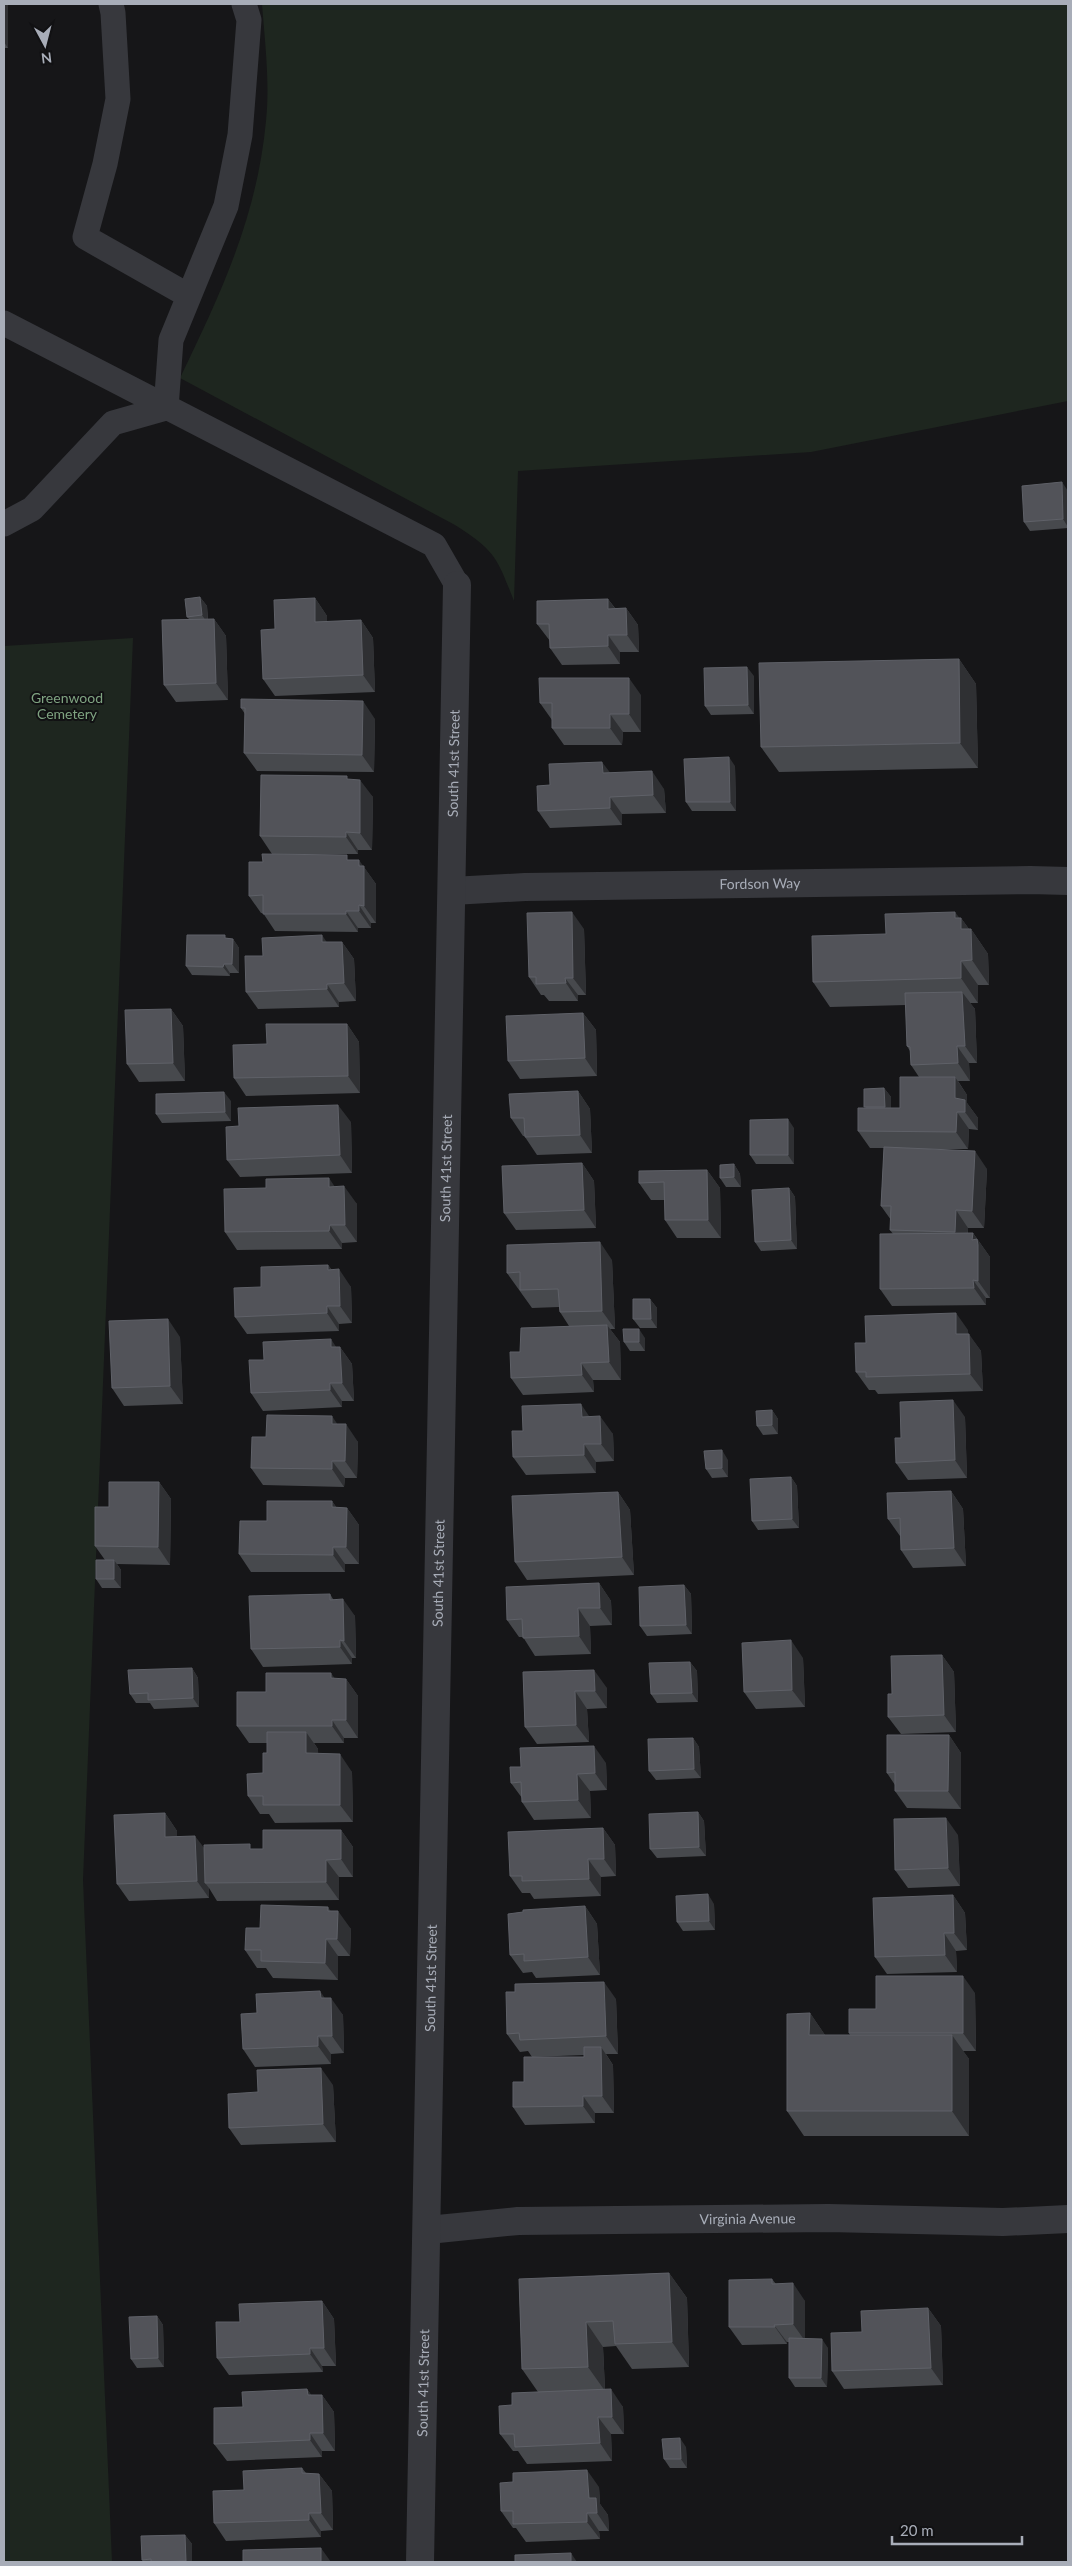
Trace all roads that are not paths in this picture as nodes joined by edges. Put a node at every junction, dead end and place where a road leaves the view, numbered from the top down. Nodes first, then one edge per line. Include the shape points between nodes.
1 (110, 4) edge
2 (244, 4) edge
3 (189, 296) junction
4 (4, 323) edge
5 (166, 408) junction
6 (4, 524) edge
7 (457, 585) joint
8 (1068, 881) edge
9 (452, 891) junction
10 (1068, 2219) edge
11 (428, 2230) junction
12 (420, 2562) edge

1 - 3 lane via 118,100 85,237
2 - 3 lane via 248,20 240,135 226,206
3 - 5 lane via 171,340
4 - 5 lane
5 - 6 lane via 113,423 32,509
5 - 7 lane via 434,545
7 - 9 street, South 41st Street
8 - 9 street, Fordson Way via 535,887
9 - 11 street, South 41st Street via 427,2129
10 - 11 street, Virginia Avenue via 1004,2222 828,2218 518,2221
11 - 12 street, South 41st Street

